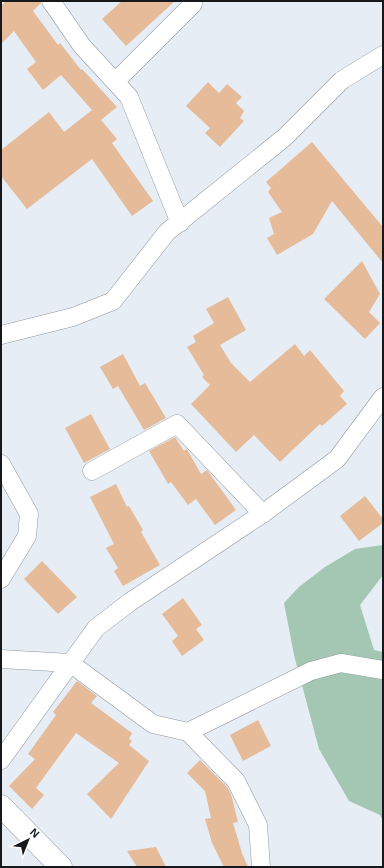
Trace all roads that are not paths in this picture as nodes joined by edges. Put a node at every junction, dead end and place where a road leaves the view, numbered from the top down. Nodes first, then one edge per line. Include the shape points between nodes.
1 (51, 1) edge
2 (194, 2) edge
3 (383, 55) edge
4 (115, 82) junction
5 (180, 223) junction
6 (1, 335) edge
7 (383, 397) edge
8 (1, 464) edge
9 (92, 471) dead end
10 (263, 514) junction
11 (1, 579) edge
12 (1, 659) edge
13 (70, 663) junction
14 (383, 670) edge
15 (188, 732) junction
16 (1, 760) edge
17 (1, 806) edge
18 (62, 867) edge
19 (261, 867) edge

1 - 4 street via 82,46
2 - 4 street
3 - 5 street via 342,80 285,137
4 - 5 street via 129,97
5 - 6 street via 167,232 113,301 73,317
7 - 10 street via 337,459
8 - 11 street via 29,514 27,536
9 - 10 street via 177,424
10 - 13 street via 130,602 96,628
12 - 13 street
13 - 15 street via 153,724
13 - 16 street
14 - 15 street via 341,663 311,671
15 - 19 street via 236,781 258,825
17 - 18 street

